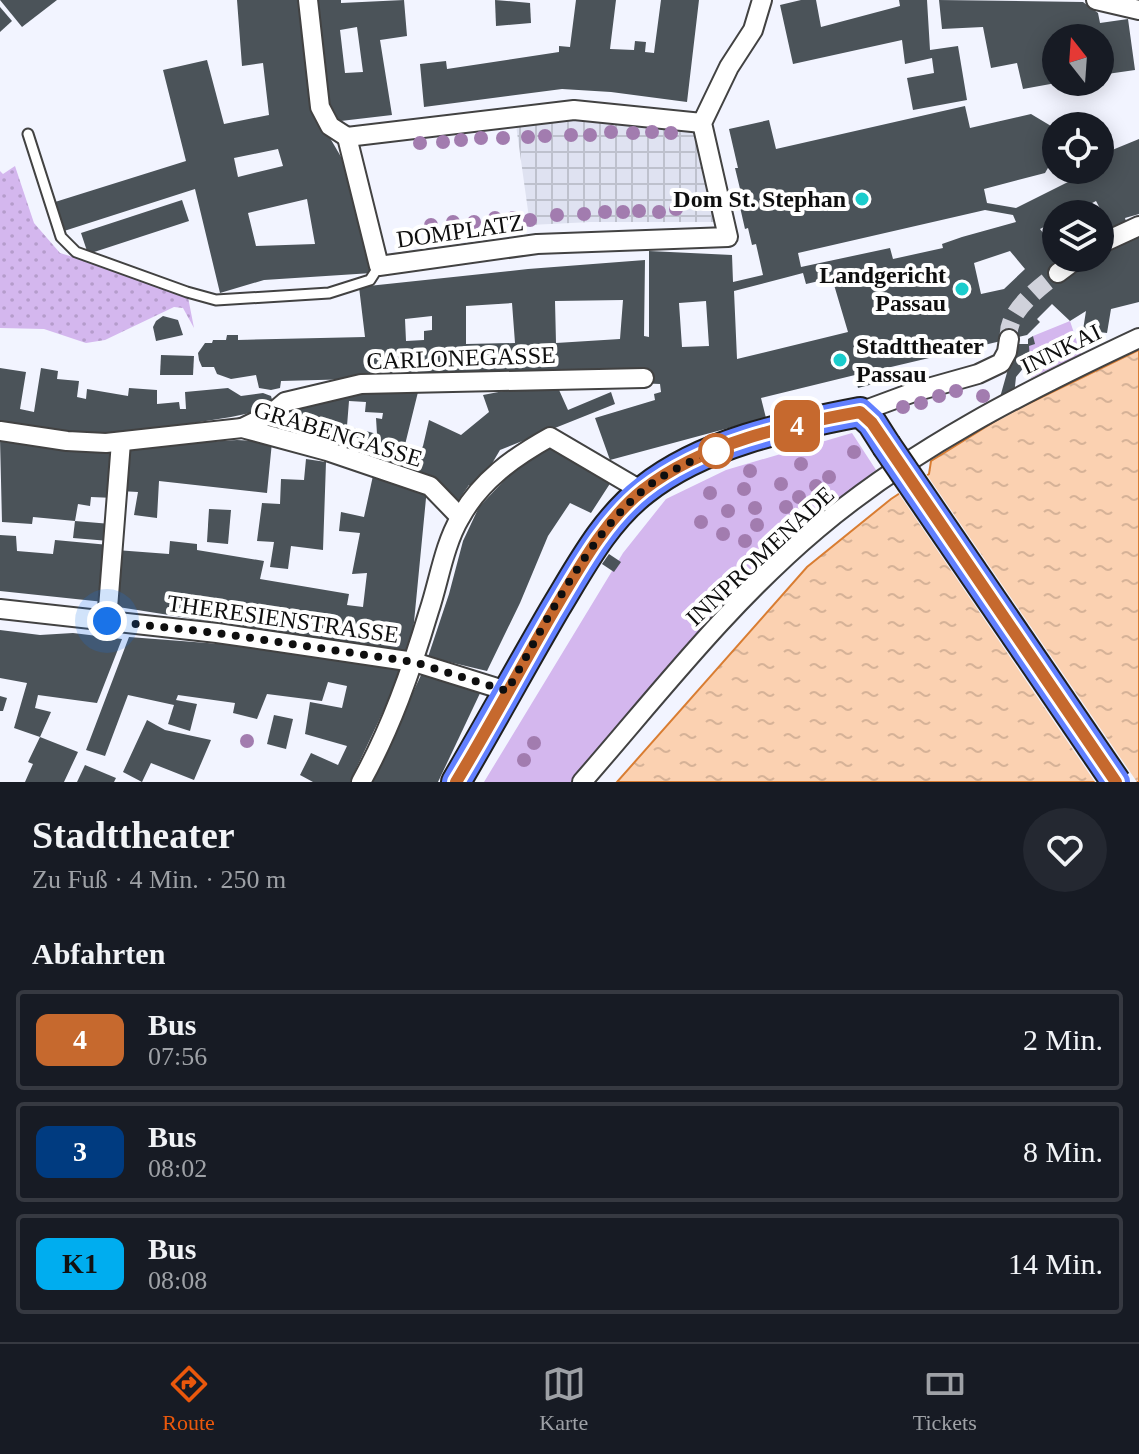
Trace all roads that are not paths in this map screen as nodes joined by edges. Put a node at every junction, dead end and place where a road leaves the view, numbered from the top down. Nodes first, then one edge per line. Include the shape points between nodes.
1 (308, 0) edge
2 (762, 0) edge
3 (1096, 0) edge
4 (1133, 9) edge
5 (702, 123) junction
6 (28, 134) dead end
7 (347, 137) junction
8 (1139, 226) edge
9 (1114, 238) edge
10 (379, 266) junction
11 (1139, 338) edge
12 (1009, 339) tunnel mouth
13 (644, 378) dead end
14 (860, 412) junction
15 (242, 428) junction
16 (0, 431) edge
17 (121, 442) junction
18 (921, 452) joint
19 (642, 491) junction
20 (460, 517) junction
21 (0, 609) edge
22 (107, 621) junction
23 (414, 662) junction
24 (507, 691) junction
25 (361, 782) edge
26 (456, 782) edge
27 (582, 782) edge
28 (1116, 782) edge

1 - 7 street via 320,107 330,126
2 - 5 street via 753,30
3 - 4 street
5 - 7 street via 574,110
5 - 10 street, DOMPLATZ via 728,237 537,244
6 - 10 lane via 61,237 76,252 216,300 329,293 370,280
7 - 10 street, DOMPLATZ
8 - 9 street
11 - 18 street, INNKAI
12 - 14 street via 1001,363
13 - 15 street, CARLONEGASSE via 361,384 285,402
14 - 19 main road via 734,444 676,469
14 - 28 main road, bridge
15 - 17 street, GRABENGASSE
15 - 20 street, GRABENGASSE via 430,486
16 - 17 street, GRABENGASSE
17 - 22 street
18 - 27 street, INNPROMENADE via 816,529 731,610
19 - 20 street via 550,437 495,474
19 - 24 main road via 594,546
20 - 23 street
21 - 22 street, THERESIENSTRASSE
22 - 23 street, THERESIENSTRASSE
23 - 24 street, THERESIENSTRASSE
23 - 25 street
24 - 26 main road

